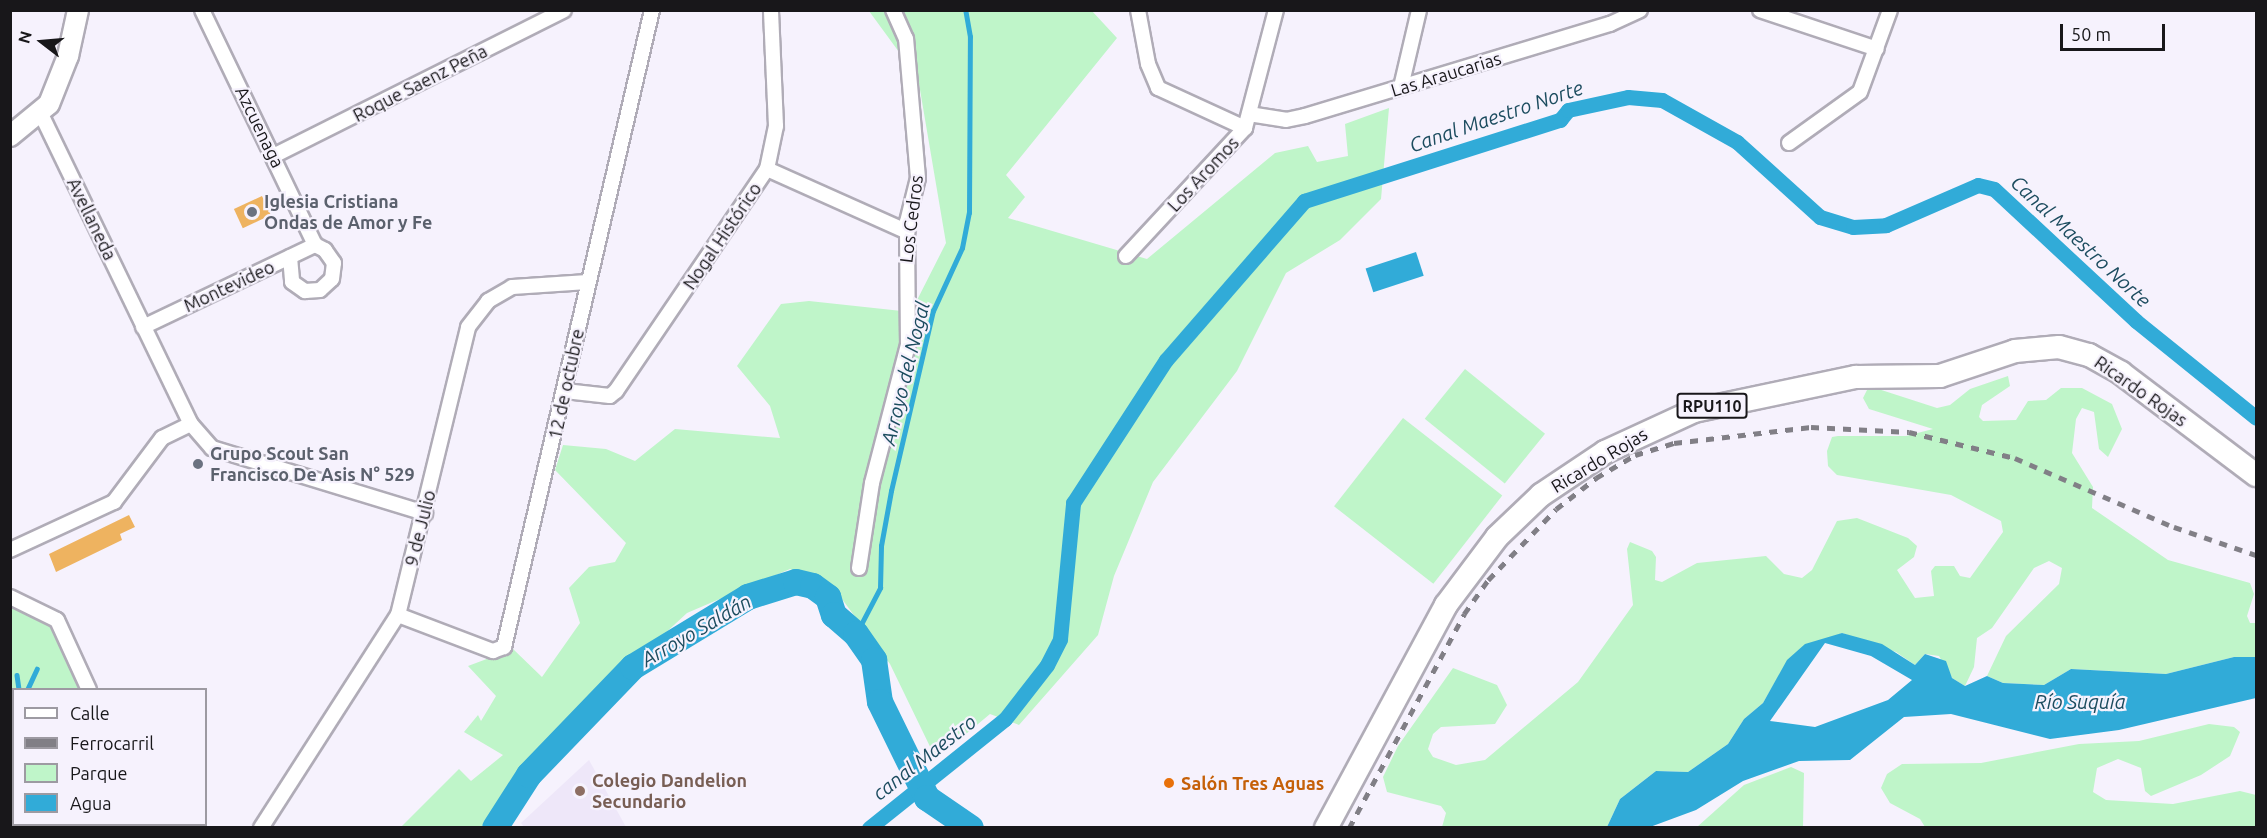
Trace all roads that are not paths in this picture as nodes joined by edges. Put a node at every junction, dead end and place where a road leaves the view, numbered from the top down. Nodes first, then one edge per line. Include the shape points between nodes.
1 (78, 10) edge
2 (202, 10) edge
3 (564, 10) edge
4 (652, 10) edge
5 (771, 10) edge
6 (893, 10) edge
7 (1138, 10) edge
8 (1276, 10) edge
9 (1419, 10) edge
10 (1640, 10) edge
11 (1760, 10) edge
12 (1890, 10) edge
13 (1877, 49) junction
14 (1401, 87) junction
15 (41, 114) junction
16 (1249, 114) junction
17 (1245, 128) junction
18 (10, 136) edge
19 (1789, 143) dead end
20 (275, 155) junction
21 (767, 169) junction
22 (908, 232) junction
23 (315, 245) junction
24 (1125, 256) dead end
25 (290, 257) junction
26 (588, 282) junction
27 (143, 327) junction
28 (566, 391) junction
29 (191, 424) junction
30 (2256, 476) edge
31 (425, 513) junction
32 (10, 550) edge
33 (859, 568) dead end
34 (10, 597) edge
35 (398, 615) junction
36 (88, 688) edge
37 (261, 828) edge
38 (1326, 828) edge

1 - 15 main road via 68,56
2 - 20 street, Azcuenaga
3 - 20 street, Roque Saenz Peña
4 - 26 street, 12 de octubre
5 - 21 street, Nogal Histórico via 776,126
6 - 22 street, Los Cedros via 906,39 918,178
7 - 17 street via 1148,64 1158,88
8 - 16 street, Los Aromos
9 - 14 street
10 - 14 street, Las Araucarias via 1610,24
11 - 13 street
12 - 13 street
13 - 19 street via 1860,92
14 - 16 street, Las Araucarias via 1286,120
15 - 18 main road
15 - 27 street, Avellaneda
16 - 17 street, Los Aromos
17 - 24 street, Los Aromos
20 - 23 street, Azcuenaga
21 - 22 street
21 - 28 street, Nogal Histórico via 616,392 610,396
22 - 33 street, Los Cedros via 910,252 904,271 908,345 872,483
23 - 25 street, Montevideo
23 - 25 street via 325,250 334,263 332,279 320,290 304,291 292,282
25 - 27 street, Montevideo
26 - 28 street, 12 de octubre
26 - 31 street, 9 de Julio via 512,287 479,311 462,348
27 - 29 street, Avellaneda
28 - 35 street, 12 de octubre via 504,646 493,651
29 - 31 street, Avellaneda via 212,448
29 - 32 street via 162,438 114,502
30 - 38 main road, Ricardo Rojas / RPU110 via 2121,373 2089,355 2059,347 2015,351 1940,376 1856,377 1694,411 1633,436 1570,475 1533,502 1491,544 1446,605
31 - 35 street, 9 de Julio
34 - 36 street via 57,620
35 - 37 street, 9 de Julio

